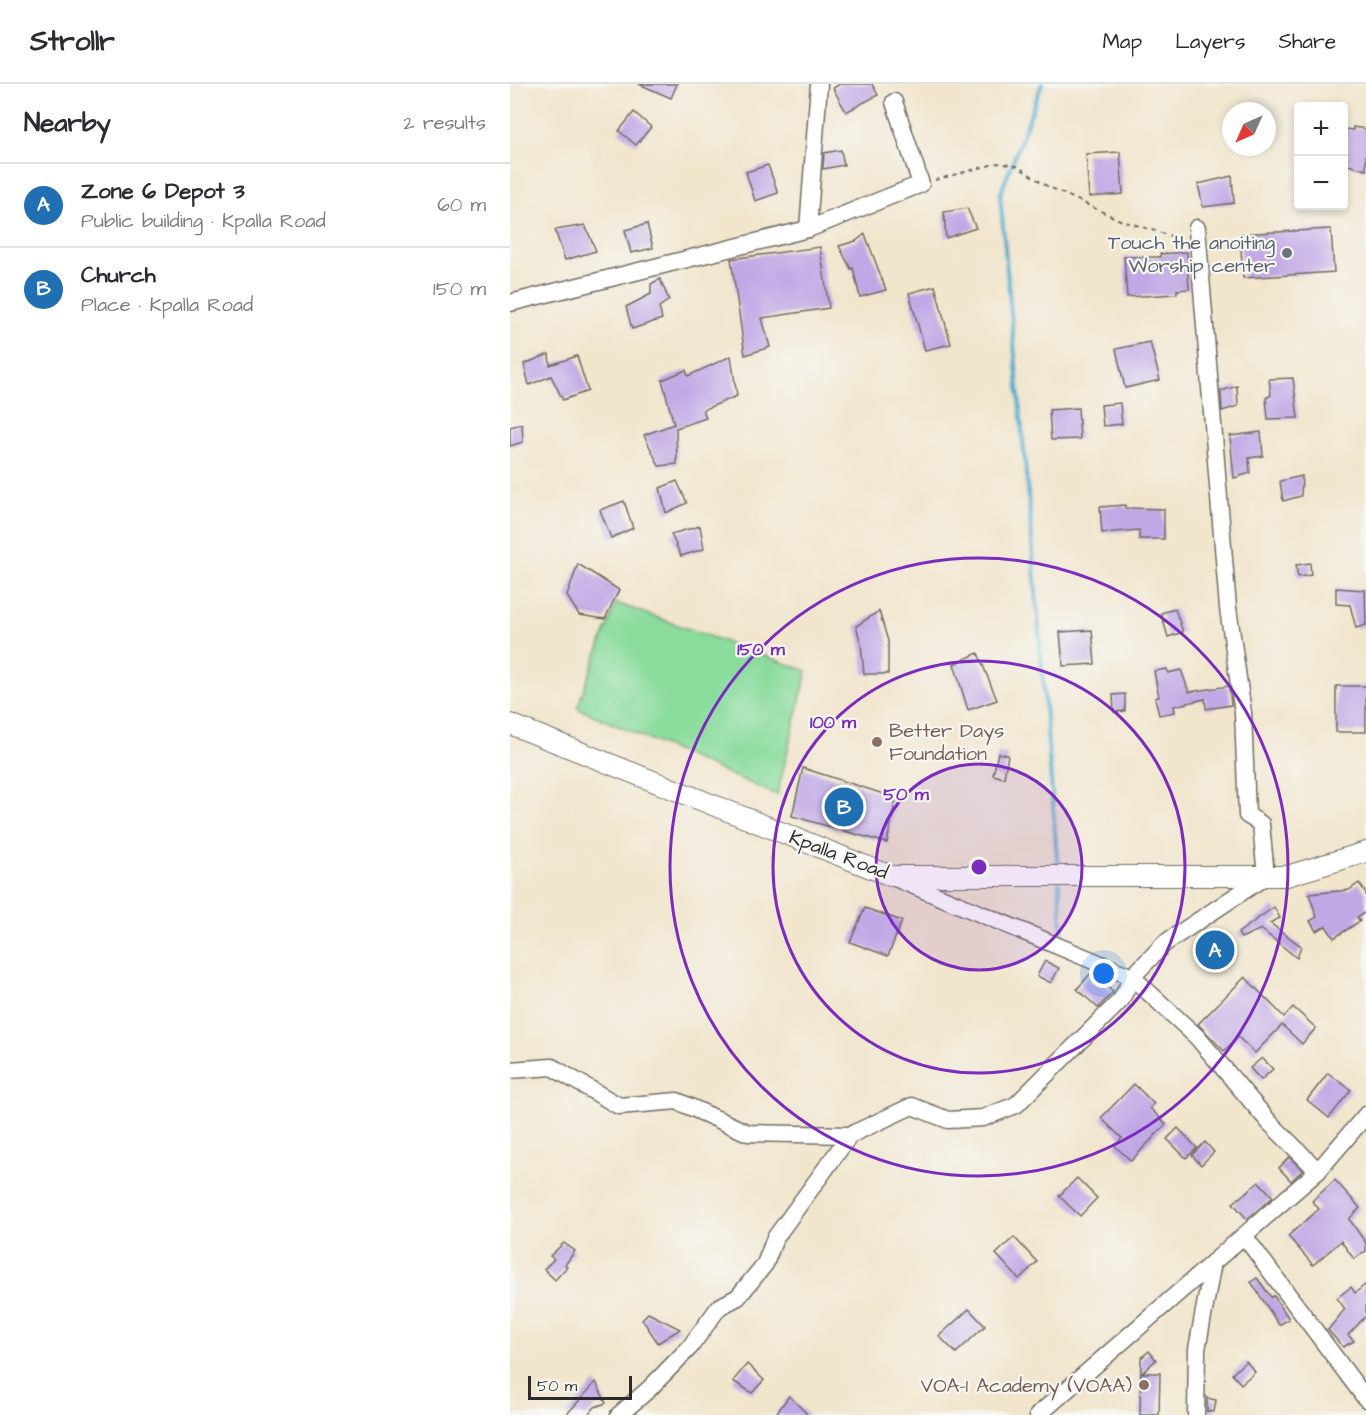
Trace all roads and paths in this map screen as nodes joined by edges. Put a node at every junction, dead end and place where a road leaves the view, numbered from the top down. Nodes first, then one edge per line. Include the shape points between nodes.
1 (819, 84) edge
2 (894, 102) dead end
3 (921, 184) junction
4 (808, 229) junction
5 (1198, 236) joint
6 (510, 303) edge
7 (510, 724) edge
8 (1366, 852) edge
9 (891, 876) junction
10 (1266, 876) junction
11 (1132, 976) junction
12 (510, 1070) edge
13 (1366, 1115) edge
14 (850, 1135) junction
15 (1318, 1171) junction
16 (1245, 1236) junction
17 (1213, 1262) junction
18 (1366, 1399) edge
19 (619, 1415) edge
20 (1038, 1415) edge
21 (1196, 1415) edge

1 - 4 street
2 - 3 street
3 - 4 street
3 - 5 path via 998,163 1017,166 1047,186 1120,220
4 - 6 street
5 - 10 street via 1228,608 1243,713 1247,815 1261,824
7 - 9 street, Kpalla Road
8 - 10 street, Kpalla Road via 1287,876
9 - 10 street, Kpalla Road
9 - 11 street
10 - 11 street via 1165,943
11 - 14 street via 1121,1000 1016,1105 983,1118 948,1120 912,1106
11 - 15 street via 1197,1037 1269,1122
12 - 14 street via 552,1067 619,1106 677,1101 748,1133
13 - 15 street
14 - 19 street via 775,1238 765,1264 738,1297 719,1307 690,1347
15 - 16 street
16 - 17 street
16 - 18 street
17 - 20 street
17 - 21 street via 1197,1349

